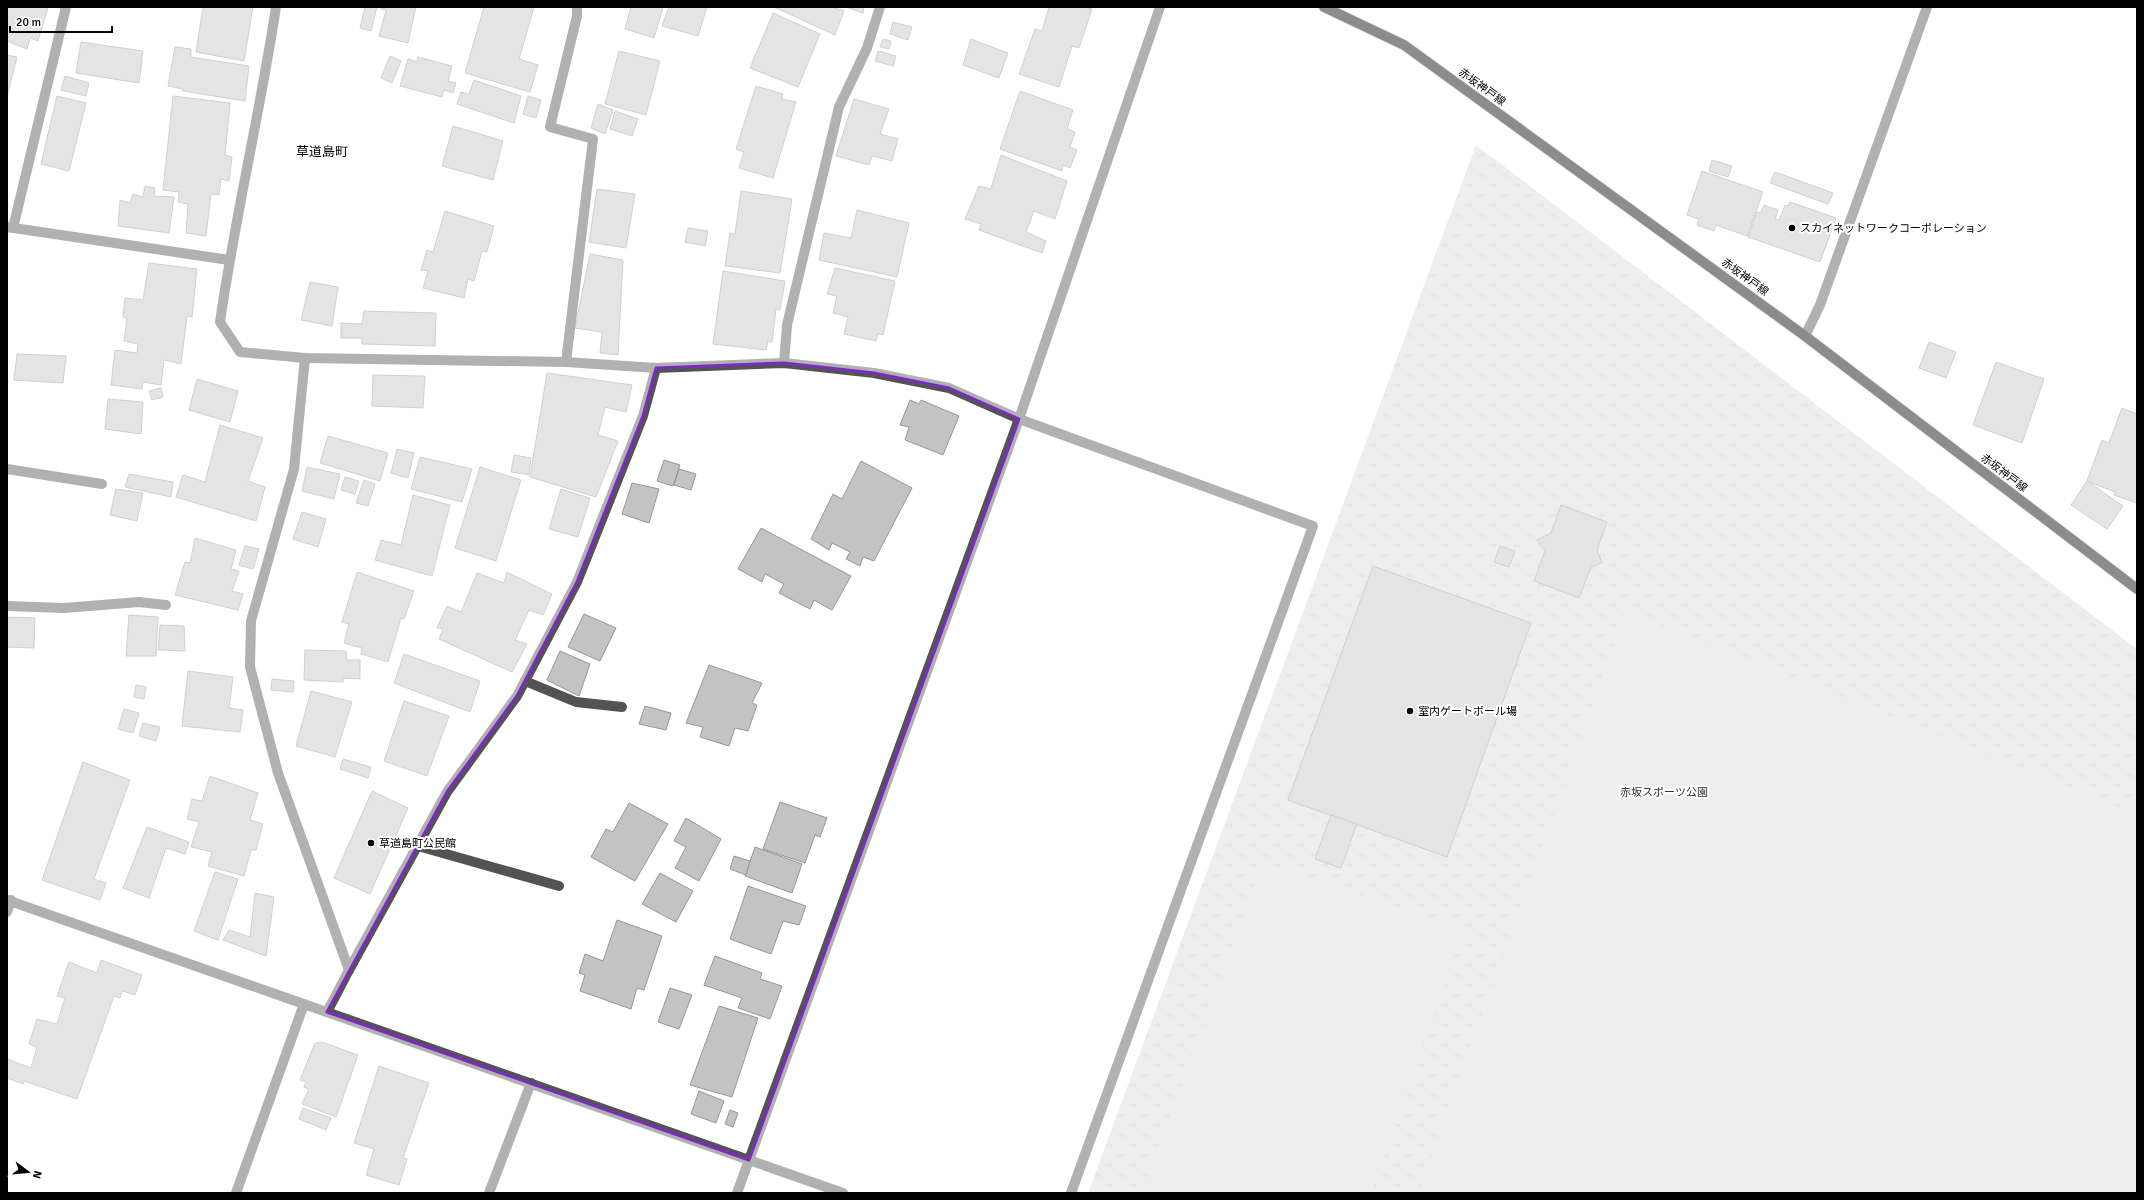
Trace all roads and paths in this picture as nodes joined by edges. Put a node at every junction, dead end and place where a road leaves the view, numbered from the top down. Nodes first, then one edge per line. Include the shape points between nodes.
1 (66, 7) edge
2 (276, 7) edge
3 (577, 7) edge
4 (880, 7) edge
5 (1160, 7) edge
6 (1324, 7) edge
7 (1927, 7) edge
8 (10, 228) edge
9 (229, 260) junction
10 (1805, 336) junction
11 (305, 358) junction
12 (566, 362) junction
13 (784, 362) junction
14 (656, 368) junction
15 (1019, 419) junction
16 (7, 469) edge
17 (102, 484) dead end
18 (2137, 589) edge
19 (7, 606) edge
20 (166, 606) dead end
21 (524, 681) junction
22 (622, 707) dead end
23 (418, 846) junction
24 (559, 886) dead end
25 (9, 900) edge
26 (7, 912) edge
27 (349, 970) junction
28 (304, 1004) junction
29 (327, 1012) junction
30 (531, 1083) junction
31 (749, 1160) junction
32 (236, 1193) edge
33 (489, 1193) edge
34 (737, 1193) edge
35 (843, 1193) edge
36 (1072, 1193) edge

1 - 8 street
2 - 9 street via 267,67
3 - 12 street via 578,16 550,127 593,139
4 - 13 street via 867,48 839,107 787,325
5 - 15 street
6 - 10 main road, 赤坂神戸線 via 1404,45
7 - 10 street via 1820,305
8 - 9 street
9 - 11 street via 220,322 240,352
10 - 18 main road, 赤坂神戸線
11 - 12 street
11 - 27 street via 294,469 251,622 250,667 278,773
12 - 14 street
13 - 14 street
13 - 15 street via 874,373 949,388
14 - 21 street via 643,416 577,582
15 - 31 street
15 - 36 street via 1313,526
16 - 17 street
19 - 20 street via 64,608 139,602
21 - 22 street via 576,702
21 - 23 street via 517,696 447,792
23 - 24 street
23 - 27 street
25 - 26 street
25 - 28 street
27 - 29 street
28 - 29 street
28 - 32 street
29 - 30 street
30 - 31 street
30 - 33 street
31 - 34 street
31 - 35 street

